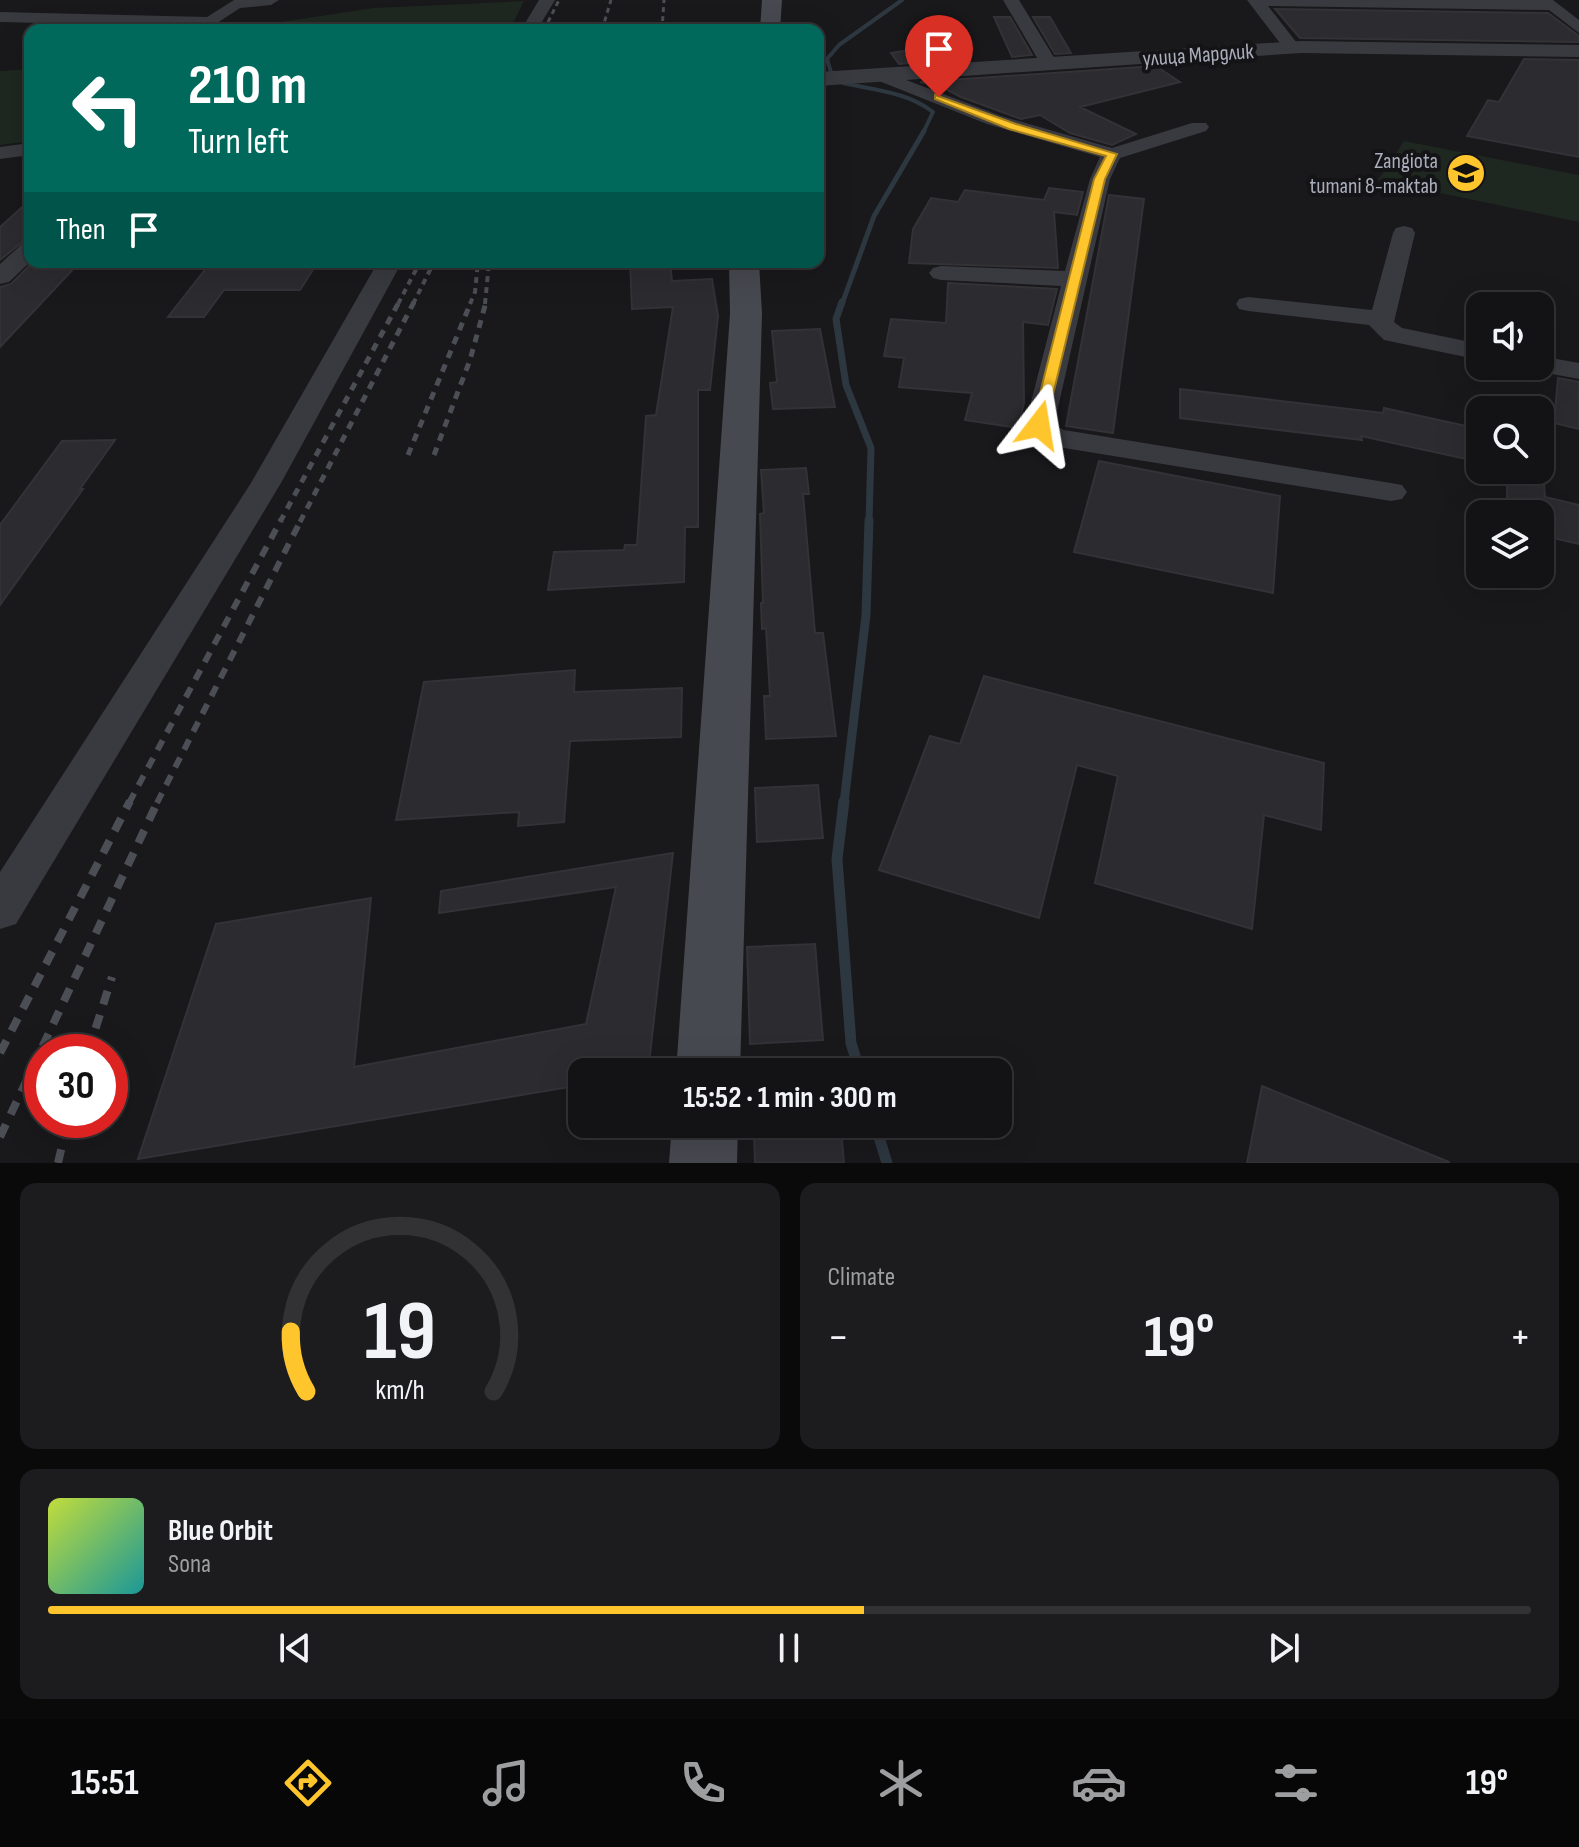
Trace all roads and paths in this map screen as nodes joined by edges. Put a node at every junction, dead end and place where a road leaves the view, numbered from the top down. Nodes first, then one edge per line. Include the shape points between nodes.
1 (271, 0) edge
2 (547, 0) edge
3 (772, 0) edge
4 (1011, 0) edge
5 (1255, 1) edge
6 (0, 17) edge
7 (533, 24) edge
8 (770, 24) edge
9 (1579, 28) edge
10 (1292, 47) junction
11 (1579, 51) edge
12 (1049, 64) junction
13 (880, 75) junction
14 (824, 79) edge
15 (1199, 127) dead end
16 (24, 150) edge
17 (0, 153) edge
18 (1112, 154) junction
19 (1404, 233) dead end
20 (24, 255) edge
21 (387, 268) edge
22 (744, 268) edge
23 (941, 273) dead end
24 (0, 277) edge
25 (1075, 279) junction
26 (1248, 304) dead end
27 (1383, 319) junction
28 (1466, 349) edge
29 (1554, 367) edge
30 (1579, 371) edge
31 (1391, 492) dead end
32 (0, 910) edge
33 (709, 1058) edge
34 (704, 1138) edge
35 (703, 1163) edge

1 - 6 street via 236,4 211,22
2 - 7 street
3 - 8 main road
4 - 12 street
5 - 9 street via 1553,5
5 - 10 street
10 - 11 street, улица Мардлик
10 - 12 street, улица Мардлик
12 - 13 street, улица Мардлик
13 - 14 street, улица Мардлик
13 - 18 street via 1012,127
15 - 18 street
16 - 17 street
18 - 25 street via 1100,179
19 - 27 street
20 - 24 street
21 - 32 street via 266,483
22 - 33 main road via 745,346
23 - 25 street
25 - 31 street via 1039,425 1045,433
26 - 27 street
27 - 28 street via 1381,324 1393,334
29 - 30 street
34 - 35 main road

